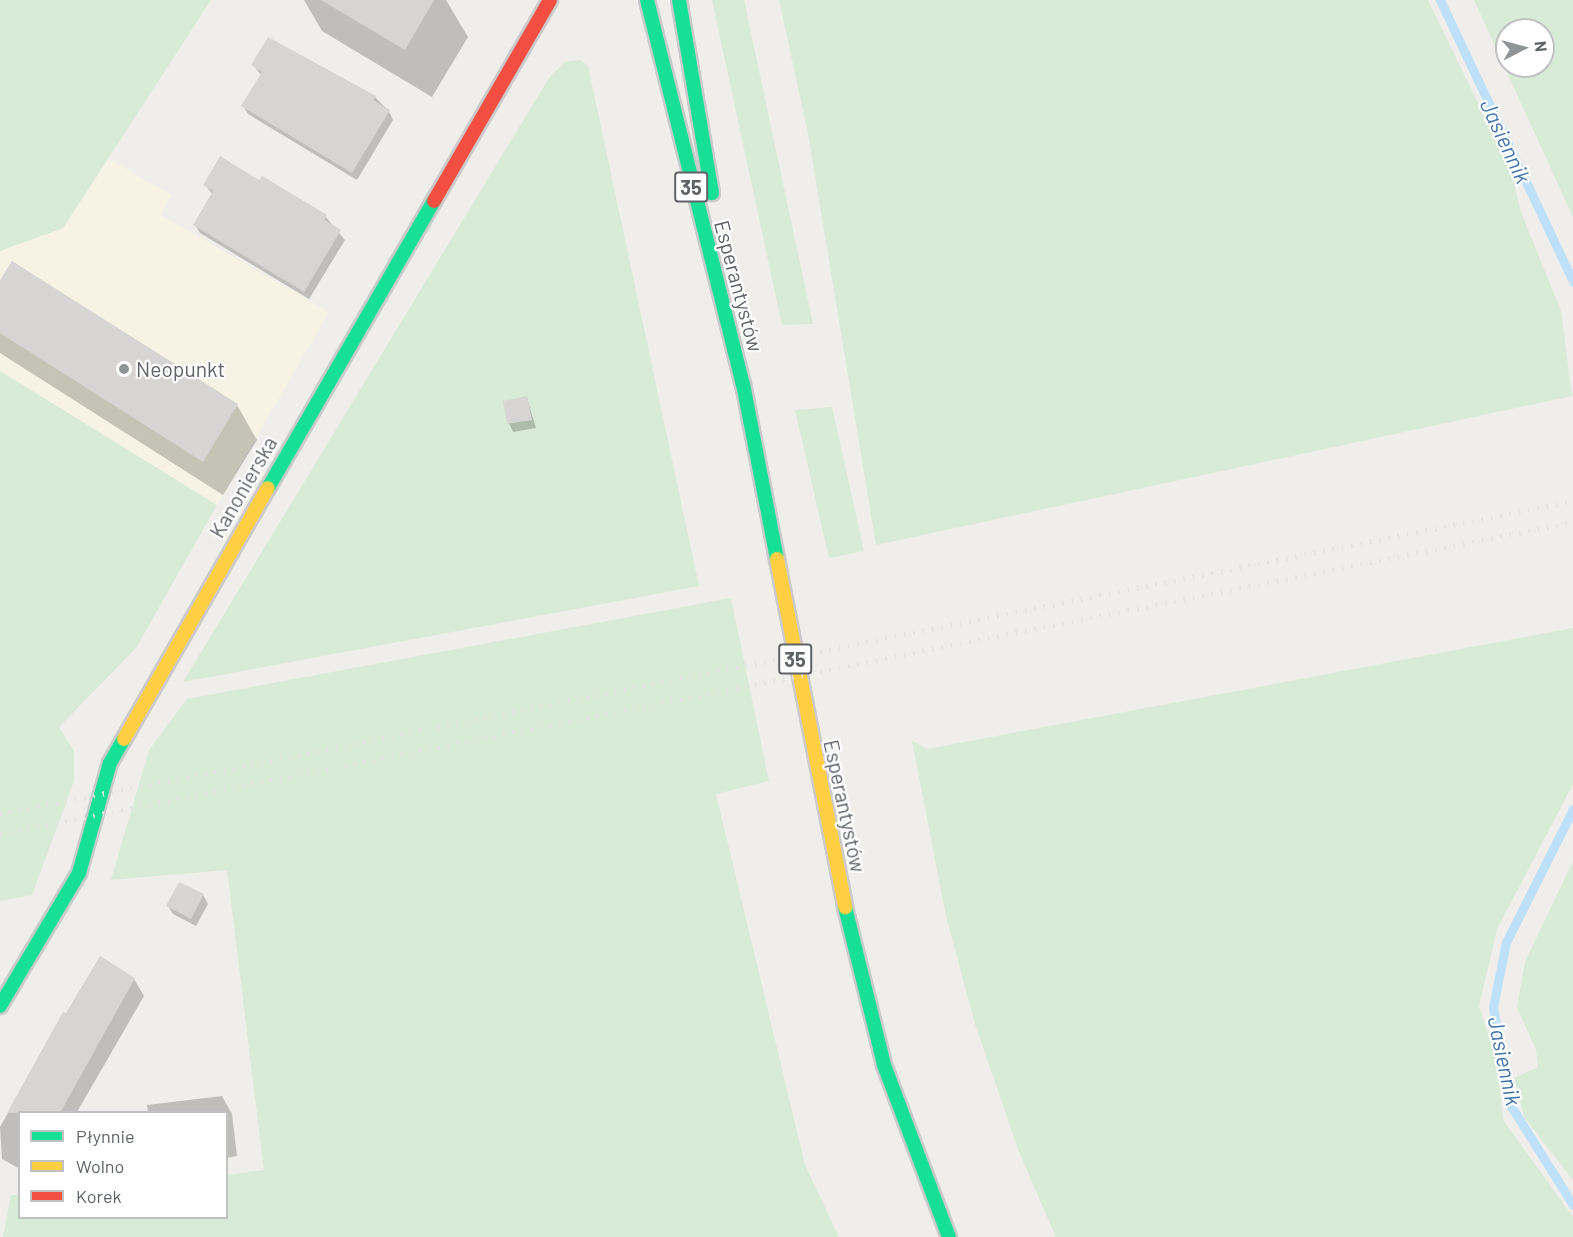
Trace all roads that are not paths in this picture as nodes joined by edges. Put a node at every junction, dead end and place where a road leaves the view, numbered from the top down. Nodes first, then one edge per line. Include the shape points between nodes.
1 (550, 0) edge
2 (647, 0) edge
3 (679, 0) edge
4 (740, 372) junction
5 (0, 1006) edge
6 (949, 1237) edge

1 - 5 main road, Kanonierska via 110,763 78,873
2 - 4 main road, Esperantystów / 35
3 - 4 main road, Esperantystów / 35
4 - 6 main road, Esperantystów / 35 via 858,967 884,1065

